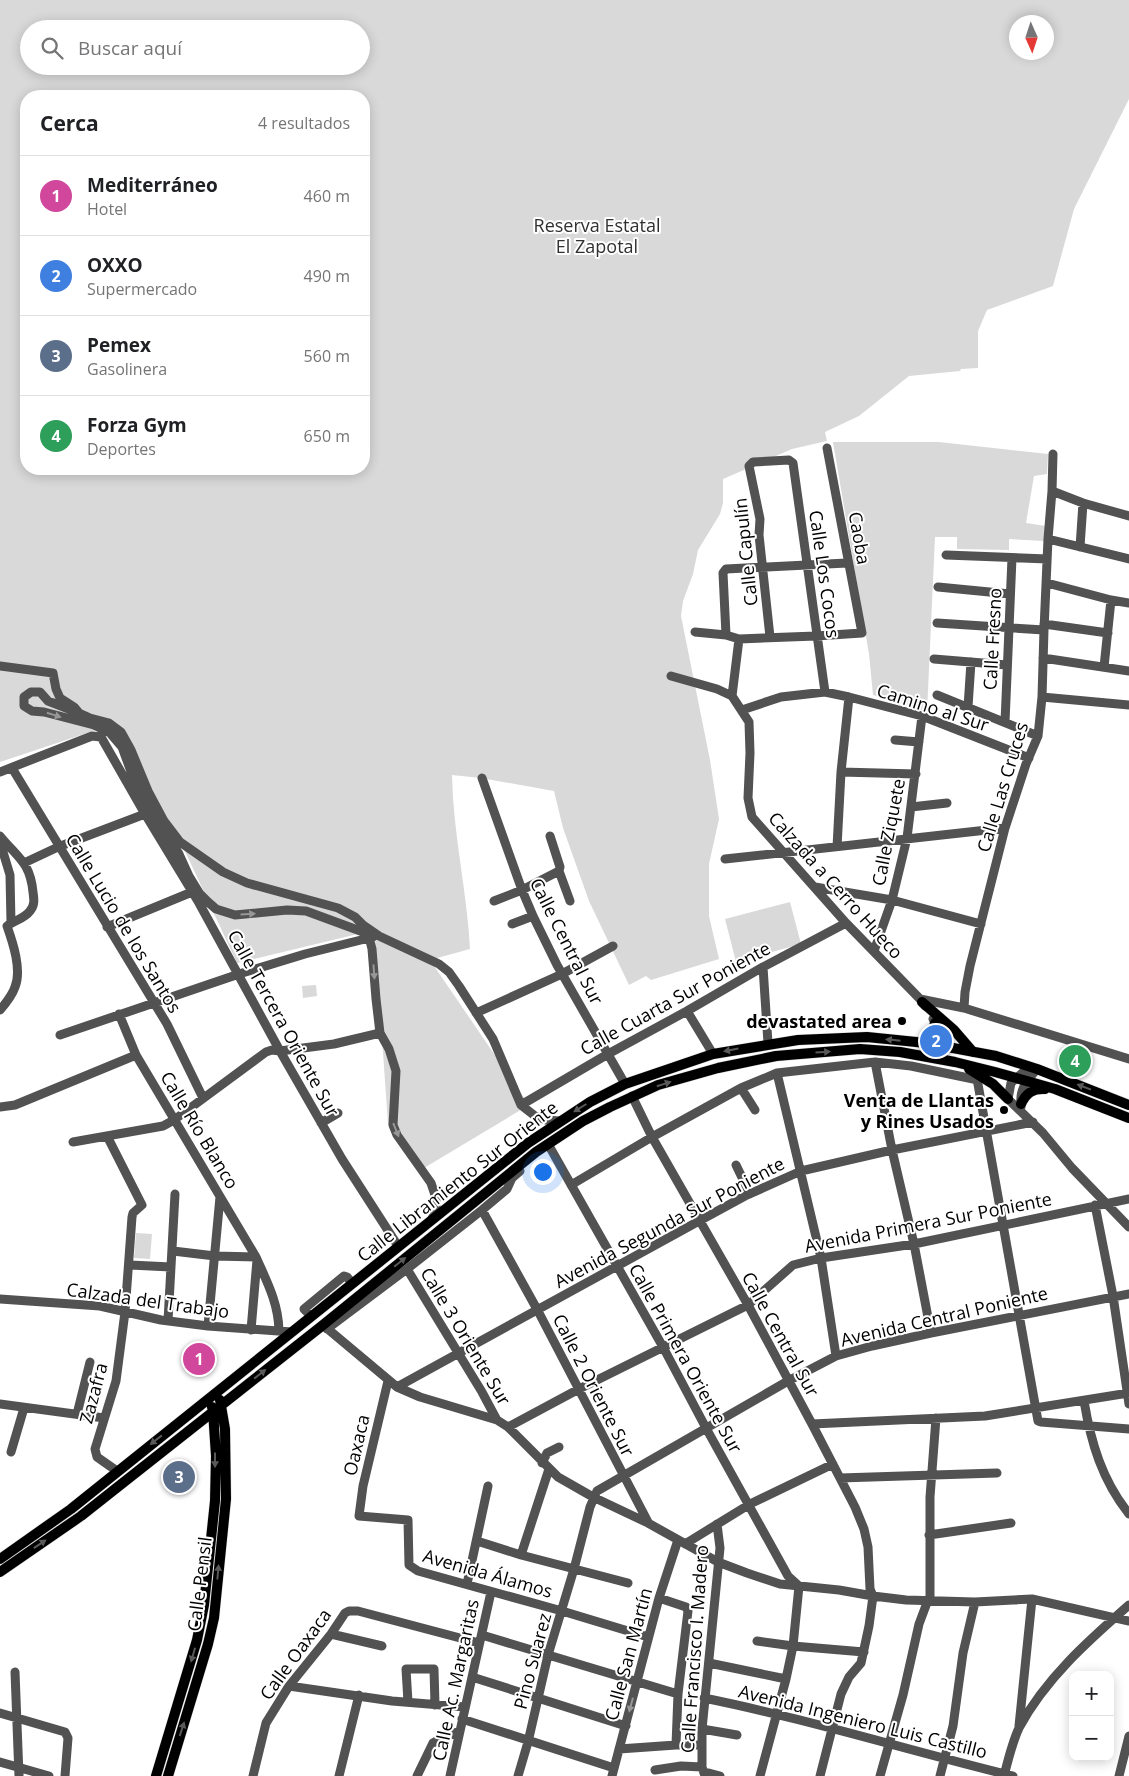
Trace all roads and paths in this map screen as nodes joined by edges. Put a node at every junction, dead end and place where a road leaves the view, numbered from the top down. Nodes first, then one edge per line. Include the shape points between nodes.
1 (827, 448) dead end
2 (1053, 454) dead end
3 (790, 460) joint
4 (1052, 492) junction
5 (1083, 503) junction
6 (1129, 516) edge
7 (1048, 540) junction
8 (1080, 547) junction
9 (946, 554) dead end
10 (1012, 558) junction
11 (1047, 559) junction
12 (1129, 559) edge
13 (848, 563) junction
14 (808, 565) junction
15 (763, 567) junction
16 (1047, 583) junction
17 (938, 587) dead end
18 (1010, 594) junction
19 (1111, 600) junction
20 (1129, 603) edge
21 (937, 623) dead end
22 (1044, 627) junction
23 (1009, 628) junction
24 (695, 632) dead end
25 (1108, 633) junction
26 (726, 635) junction
27 (816, 636) junction
28 (770, 637) junction
29 (739, 639) junction
30 (1043, 658) junction
31 (934, 659) dead end
32 (971, 662) junction
33 (1007, 665) junction
34 (0, 666) edge
35 (1104, 667) junction
36 (1129, 671) edge
37 (672, 676) dead end
38 (825, 692) junction
39 (937, 695) dead end
40 (732, 696) junction
41 (849, 697) junction
42 (1042, 698) junction
43 (1129, 704) edge
44 (968, 707) junction
45 (742, 710) junction
46 (79, 713) junction
47 (922, 716) junction
48 (1005, 722) junction
49 (1038, 736) junction
50 (895, 740) dead end
51 (919, 742) junction
52 (1029, 758) junction
53 (12, 768) junction
54 (0, 772) edge
55 (841, 772) junction
56 (916, 774) junction
57 (482, 778) dead end
58 (947, 803) dead end
59 (911, 807) junction
60 (145, 814) junction
61 (1005, 828) junction
62 (0, 836) edge
63 (550, 836) dead end
64 (907, 838) junction
65 (0, 842) edge
66 (58, 847) junction
67 (837, 847) junction
68 (785, 852) junction
69 (725, 859) dead end
70 (24, 863) junction
71 (559, 871) junction
72 (815, 888) junction
73 (522, 890) junction
74 (192, 892) junction
75 (892, 900) junction
76 (494, 901) dead end
77 (570, 901) dead end
78 (533, 916) junction
79 (846, 923) junction
80 (512, 924) dead end
81 (981, 924) junction
82 (6, 925) edge
83 (107, 927) junction
84 (374, 937) junction
85 (613, 946) dead end
86 (874, 951) junction
87 (763, 967) junction
88 (239, 974) junction
89 (562, 974) junction
90 (921, 1000) junction
91 (154, 1004) junction
92 (964, 1008) junction
93 (0, 1010) edge
94 (687, 1011) junction
95 (476, 1012) junction
96 (119, 1014) junction
97 (935, 1023) junction
98 (380, 1033) junction
99 (60, 1035) dead end
100 (926, 1043) junction
101 (768, 1044) junction
102 (942, 1046) junction
103 (280, 1051) junction
104 (973, 1052) junction
105 (608, 1054) junction
106 (713, 1054) junction
107 (136, 1055) junction
108 (1129, 1059) edge
109 (941, 1060) junction
110 (874, 1062) junction
111 (955, 1062) junction
112 (1033, 1068) junction
113 (777, 1073) junction
114 (977, 1077) junction
115 (1016, 1078) junction
116 (1027, 1082) junction
117 (625, 1084) junction
118 (741, 1088) junction
119 (1055, 1089) junction
120 (632, 1096) junction
121 (204, 1098) junction
122 (1008, 1099) junction
123 (521, 1105) junction
124 (1129, 1105) edge
125 (0, 1107) edge
126 (1021, 1108) junction
127 (755, 1110) dead end
128 (338, 1113) dead end
129 (1129, 1118) edge
130 (174, 1120) junction
131 (560, 1121) junction
132 (1033, 1122) junction
133 (321, 1123) junction
134 (987, 1132) junction
135 (106, 1136) junction
136 (652, 1137) junction
137 (73, 1142) dead end
138 (548, 1144) junction
139 (892, 1150) junction
140 (536, 1152) junction
141 (736, 1165) dead end
142 (801, 1171) junction
143 (571, 1185) junction
144 (175, 1194) dead end
145 (750, 1194) junction
146 (220, 1196) junction
147 (1129, 1199) edge
148 (1105, 1203) junction
149 (1095, 1205) junction
150 (482, 1210) junction
151 (432, 1219) junction
152 (698, 1221) junction
153 (1004, 1224) junction
154 (1129, 1227) edge
155 (914, 1244) junction
156 (398, 1246) junction
157 (172, 1251) junction
158 (215, 1256) junction
159 (257, 1258) junction
160 (821, 1258) junction
161 (130, 1265) junction
162 (171, 1267) junction
163 (617, 1267) junction
164 (407, 1269) junction
165 (1129, 1294) edge
166 (1113, 1296) junction
167 (0, 1299) edge
168 (748, 1304) junction
169 (538, 1310) junction
170 (125, 1312) junction
171 (1019, 1316) junction
172 (168, 1321) junction
173 (208, 1326) junction
174 (325, 1327) junction
175 (251, 1330) junction
176 (279, 1330) junction
177 (292, 1332) junction
178 (931, 1333) junction
179 (663, 1347) junction
180 (458, 1353) junction
181 (836, 1356) junction
182 (90, 1362) dead end
183 (388, 1381) junction
184 (788, 1381) junction
185 (397, 1387) junction
186 (579, 1390) junction
187 (217, 1392) junction
188 (1128, 1393) edge
189 (208, 1399) junction
190 (1084, 1401) junction
191 (0, 1404) edge
192 (1129, 1404) edge
193 (1036, 1407) junction
194 (24, 1408) junction
195 (218, 1408) junction
196 (77, 1414) junction
197 (104, 1418) junction
198 (936, 1418) junction
199 (497, 1420) junction
200 (812, 1424) junction
201 (1088, 1426) junction
202 (508, 1427) junction
203 (706, 1428) junction
204 (1129, 1429) edge
205 (559, 1447) dead end
206 (11, 1452) dead end
207 (833, 1464) junction
208 (545, 1466) junction
209 (117, 1471) junction
210 (997, 1473) dead end
211 (623, 1475) junction
212 (932, 1475) junction
213 (840, 1478) junction
214 (488, 1486) dead end
215 (593, 1497) junction
216 (750, 1504) junction
217 (1129, 1514) edge
218 (360, 1516) joint
219 (648, 1523) junction
220 (1011, 1523) dead end
221 (717, 1524) junction
222 (929, 1535) junction
223 (477, 1541) junction
224 (681, 1542) junction
225 (521, 1555) junction
226 (0, 1558) edge
227 (718, 1562) junction
228 (574, 1570) junction
229 (0, 1572) edge
230 (628, 1583) dead end
231 (467, 1584) junction
232 (799, 1586) junction
233 (491, 1592) junction
234 (873, 1596) junction
235 (659, 1598) junction
236 (1032, 1599) junction
237 (928, 1600) junction
238 (975, 1602) junction
239 (1129, 1604) edge
240 (562, 1611) junction
241 (1114, 1618) junction
242 (1129, 1621) edge
243 (330, 1634) junction
244 (648, 1637) junction
245 (480, 1639) junction
246 (756, 1641) dead end
247 (382, 1646) dead end
248 (793, 1646) junction
249 (864, 1652) junction
250 (548, 1655) junction
251 (709, 1664) junction
252 (15, 1672) dead end
253 (472, 1677) junction
254 (786, 1678) junction
255 (638, 1682) junction
256 (289, 1686) junction
257 (678, 1694) junction
258 (359, 1695) junction
259 (704, 1698) junction
260 (538, 1699) junction
261 (408, 1702) junction
262 (435, 1705) junction
263 (465, 1707) junction
264 (0, 1712) edge
265 (778, 1714) junction
266 (17, 1717) junction
267 (462, 1720) junction
268 (626, 1726) junction
269 (833, 1728) junction
270 (702, 1729) junction
271 (1019, 1729) junction
272 (460, 1731) junction
273 (737, 1734) dead end
274 (1129, 1736) edge
275 (528, 1742) junction
276 (889, 1744) junction
277 (676, 1745) junction
278 (701, 1745) junction
279 (620, 1749) junction
280 (944, 1758) junction
281 (0, 1762) edge
282 (19, 1772) edge
283 (613, 1772) edge
284 (658, 1772) edge
285 (704, 1772) edge
286 (1007, 1775) edge
287 (49, 1776) edge
288 (65, 1776) edge
289 (156, 1776) edge
290 (168, 1776) edge
291 (253, 1776) edge
292 (339, 1776) edge
293 (417, 1776) edge
294 (450, 1776) edge
295 (518, 1776) edge
296 (720, 1776) edge
297 (760, 1776) edge
298 (820, 1776) edge
299 (880, 1776) edge
300 (940, 1776) edge
301 (1119, 1776) edge

1 - 13 street, Caoba
2 - 4 street, Calle Las Cruces
3 - 14 street, Calle Los Cocos
3 - 15 street, Calle Capulín via 750,463 760,518
4 - 5 street
4 - 7 street, Calle Las Cruces
5 - 6 street
5 - 8 street
7 - 8 street
7 - 11 street, Calle Las Cruces
8 - 12 street
9 - 10 street
10 - 11 street
10 - 18 street, Calle Fresno
11 - 16 street, Calle Las Cruces
13 - 14 street
13 - 27 street, Caoba via 862,633
14 - 15 street
14 - 27 street, Calle Los Cocos
15 - 26 street via 726,569 723,573
15 - 28 street, Calle Capulín
16 - 19 street
16 - 22 street, Calle Las Cruces
17 - 18 street
18 - 23 street, Calle Fresno
19 - 20 street
19 - 25 street
21 - 23 street
22 - 23 street
22 - 25 street
22 - 30 street, Calle Las Cruces
23 - 33 street, Calle Fresno
24 - 26 street
25 - 35 street
26 - 29 street
27 - 28 street
27 - 38 street, Calle Los Cocos
28 - 29 street
29 - 40 street
30 - 35 street
30 - 42 street, Calle Las Cruces
31 - 32 street
32 - 33 street
32 - 44 street
33 - 48 street, Calle Fresno
34 - 46 street via 53,673 60,698
35 - 36 street
37 - 40 street
38 - 41 street, Camino al Sur
38 - 45 street, Camino al Sur via 780,697
39 - 44 street
40 - 45 street, Calzada a Cerro Hueco
41 - 47 street, Camino al Sur
41 - 55 street
42 - 43 street
42 - 49 street, Calle Las Cruces
44 - 48 street
45 - 68 street, Calzada a Cerro Hueco via 749,722 748,798 752,817
46 - 84 street via 108,723 121,732 164,821 180,842 223,872 247,883 338,908 355,917
46 -> 84 street via 48,701 40,692 31,692 24,697 24,706 32,711 94,725 110,733 122,747 137,788 179,854 189,876 216,909 236,915 306,911
47 - 51 street, Calle Ziquete
47 - 52 street, Camino al Sur
48 - 49 street
49 - 52 street, Calle Las Cruces
50 - 51 street
51 - 56 street, Calle Ziquete
52 - 61 street, Calle Las Cruces
53 - 54 street
53 - 60 street, Calle Tercera Oriente Sur via 96,735 101,737
53 - 66 street, Calle Lucio de los Santos
55 - 56 street
55 - 67 street
56 - 59 street, Calle Ziquete
57 - 73 street, Calle Central Sur
58 - 59 street
59 - 64 street, Calle Ziquete
60 - 66 street
60 - 74 street, Calle Tercera Oriente Sur
61 - 64 street
61 - 81 street, Calle Las Cruces
62 - 70 street
63 - 71 street
64 - 67 street
64 - 75 street, Calle Ziquete
65 - 82 street via 10,875
66 - 70 street
66 - 83 street, Calle Lucio de los Santos
67 - 68 street
68 - 69 street
68 - 72 street, Calzada a Cerro Hueco
70 - 82 street via 32,878 34,904 25,916
71 - 73 street
71 - 77 street
72 - 75 street
72 - 79 street, Calzada a Cerro Hueco
73 - 76 street
73 - 78 street, Calle Central Sur
74 - 83 street
74 - 88 street, Calle Tercera Oriente Sur
75 - 81 street
75 - 86 street, Calle Ziquete
78 - 80 street
78 - 89 street, Calle Central Sur
79 - 86 street, Calzada a Cerro Hueco
79 - 87 street, Calle Cuarta Sur Poniente
81 - 92 street, Calle Las Cruces
82 - 93 street via 15,949 16,985
83 - 91 street, Calle Lucio de los Santos
84 - 88 street
84 - 95 street via 439,964 449,972
84 -> 98 street via 372,949
85 - 89 street
86 - 90 street, Calzada a Cerro Hueco
87 - 94 street, Calle Cuarta Sur Poniente
87 - 101 street
88 - 91 street
88 - 103 street, Calle Tercera Oriente Sur
89 - 95 street
89 - 105 street, Calle Central Sur
90 - 92 street
90 - 97 street, Calzada a Cerro Hueco
90 - 104 main road
91 - 96 street
91 - 121 street, Calle Lucio de los Santos
92 - 108 street
94 - 105 street, Calle Cuarta Sur Poniente
94 - 106 street
95 - 123 street via 493,1039
96 - 99 street
96 - 107 street, Calle Río Blanco
97 - 100 main road
97 - 102 street, Calzada a Cerro Hueco via 942,1036
98 - 103 street via 334,1044
98 -> 151 street via 396,1071 393,1125 431,1183 436,1198
100 -> 101 main road, Calle Libramiento Sur Oriente via 867,1037
100 - 102 main road, Calle Libramiento Sur Oriente
101 -> 106 main road, Calle Libramiento Sur Oriente
102 - 104 main road, Calle Libramiento Sur Oriente
102 - 109 street, Calzada a Cerro Hueco
103 - 121 street via 266,1052
103 - 133 street, Calle Tercera Oriente Sur
104 - 112 main road, Calle Libramiento Sur Oriente
105 - 117 street, Calle Central Sur
105 - 123 street, Calle Cuarta Sur Poniente
106 - 117 main road, Calle Libramiento Sur Oriente
107 - 125 street via 23,1102
107 - 130 street, Calle Río Blanco
109 - 111 main road, Calle Libramiento Sur Oriente
120 -> 109 main road, Calle Libramiento Sur Oriente via 718,1068 776,1056 860,1050 900,1052
110 - 113 street
110 - 114 street
110 - 139 street
111 - 114 main road
111 - 115 main road, Calle Libramiento Sur Oriente
112 - 115 street
112 - 116 street
124 -> 112 main road, Calle Libramiento Sur Oriente
113 - 118 street
113 - 142 street
114 - 122 main road via 993,1084
114 - 134 street
115 - 116 main road, Calle Libramiento Sur Oriente
115 - 122 street via 1011,1083
116 - 119 main road, Calle Libramiento Sur Oriente
116 - 126 street via 1020,1094
117 -> 131 main road, Calle Libramiento Sur Oriente
118 - 127 street
118 - 136 street
119 - 126 main road via 1031,1091
119 - 129 main road, Calle Libramiento Sur Oriente
120 - 136 street, Calle Central Sur
120 - 138 main road, Calle Libramiento Sur Oriente via 583,1121
121 - 130 street
122 - 126 street
123 - 131 street via 536,1116
126 - 132 street
128 - 133 street
130 - 135 street via 162,1126
130 - 146 street, Calle Río Blanco
131 - 151 main road, Calle Libramiento Sur Oriente
132 - 134 street, Avenida Segunda Sur Poniente
132 - 148 street
133 - 156 street, Calle Tercera Oriente Sur
134 - 139 street, Avenida Segunda Sur Poniente
134 - 153 street
135 - 137 street
135 - 161 street, Zazafra via 142,1205 132,1217
136 - 143 street
136 - 152 street, Calle Central Sur
138 - 140 main road, Calle Libramiento Sur Oriente
138 - 143 street, Calle Primera Oriente Sur
139 - 142 street, Avenida Segunda Sur Poniente
139 - 155 street
140 - 150 street via 512,1178 507,1189
174 -> 140 main road, Calle Libramiento Sur Oriente
141 - 145 street
142 - 145 street, Avenida Segunda Sur Poniente
142 - 160 street
143 - 163 street, Calle Primera Oriente Sur
144 - 157 street
145 - 152 street, Avenida Segunda Sur Poniente
146 - 158 street
146 - 159 street, Calle Río Blanco
147 - 148 street, Avenida Primera Sur Poniente
148 - 149 street, Avenida Primera Sur Poniente
148 - 154 street
149 - 153 street, Avenida Primera Sur Poniente
149 - 166 street
150 - 164 street
150 - 169 street, Calle 2 Oriente Sur
151 - 156 main road, Calle Libramiento Sur Oriente
152 - 163 street, Avenida Segunda Sur Poniente
152 - 168 street, Calle Central Sur
153 - 155 street, Avenida Primera Sur Poniente
153 - 171 street
155 - 160 street, Avenida Primera Sur Poniente
155 - 178 street
156 - 177 main road, Calle Libramiento Sur Oriente via 352,1282 322,1300 311,1316
157 - 158 street
157 - 162 street
158 - 159 street
158 - 173 street
159 - 175 street
159 - 176 street, Calle Río Blanco via 269,1284
160 - 168 street, Avenida Primera Sur Poniente via 793,1265
160 - 181 street
161 - 162 street
161 - 170 street, Zazafra
162 - 172 street
163 - 169 street, Avenida Segunda Sur Poniente
163 - 179 street, Calle Primera Oriente Sur
164 - 174 street
164 - 180 street, Calle 3 Oriente Sur
165 - 166 street, Avenida Central Poniente
166 - 171 street, Avenida Central Poniente
166 - 188 street
167 - 170 street, Calzada del Trabajo via 100,1306
168 - 179 street, Avenida Primera Sur Poniente
168 - 184 street, Calle Central Sur
169 - 180 street, Avenida Segunda Sur Poniente
169 - 186 street, Calle 2 Oriente Sur
170 - 172 street, Calzada del Trabajo
170 - 197 street, Zazafra via 116,1381
171 - 178 street, Avenida Central Poniente
171 - 193 street
172 - 173 street, Calzada del Trabajo
173 - 175 street, Calzada del Trabajo
174 - 183 street
195 -> 174 main road, Calle Libramiento Sur Oriente
175 - 176 street, Calzada del Trabajo
176 - 177 street, Calzada del Trabajo
177 - 187 main road, Calle Libramiento Sur Oriente
178 - 181 street, Avenida Central Poniente
179 - 186 street, Avenida Primera Sur Poniente
179 - 203 street, Calle Primera Oriente Sur
180 - 185 street, Avenida Segunda Sur Poniente
180 - 199 street, Calle 3 Oriente Sur
181 - 184 street, Avenida Central Poniente
182 - 196 street
183 - 185 street
183 - 218 street, Oaxaca via 363,1486
184 - 200 street, Calle Central Sur
184 - 203 street, Avenida Central Poniente
185 - 199 street
186 - 202 street, Avenida Primera Sur Poniente
186 - 211 street, Calle 2 Oriente Sur
187 - 189 main road, Calle Libramiento Sur Oriente
187 - 195 main road, Calle Pensil
188 - 190 street
188 - 192 street
189 - 195 main road, Calle Pensil
189 -> 209 main road, Calle Libramiento Sur Oriente
190 - 193 street
190 - 201 street
191 - 194 street
193 - 198 street via 985,1416
193 - 201 street via 1038,1421
194 - 196 street
194 - 206 street
229 -> 195 main road, Calle Libramiento Sur Oriente via 81,1516
195 -> 289 main road, Calle Pensil via 215,1501 204,1605 195,1649
290 -> 195 main road, Calle Pensil via 214,1618 226,1499 225,1437
196 - 197 street
197 - 209 street, Zazafra via 95,1449 97,1457
198 - 200 street
198 - 212 street
199 - 202 street
200 - 207 street, Calle Central Sur
201 - 204 street
201 - 217 street via 1105,1476
202 - 208 street
203 - 211 street, Avenida Central Poniente
203 - 216 street, Calle Primera Oriente Sur
205 - 208 street via 547,1453
207 - 213 street, Calle Central Sur
207 - 216 street
208 - 215 street
208 - 225 street
209 - 226 main road, Calle Libramiento Sur Oriente via 71,1509
210 - 212 street
211 - 215 street, Avenida Central Poniente
211 - 219 street, Calle 2 Oriente Sur
212 - 213 street
212 - 222 street
213 - 234 street, Calle Central Sur via 864,1528
214 - 223 street
215 - 219 street
215 - 228 street, Pino Suarez
216 - 221 street
216 - 232 street, Calle Primera Oriente Sur via 788,1576
218 - 231 street, Avenida Álamos via 408,1520 409,1566
219 - 224 street
220 - 222 street
221 - 224 street
221 - 227 street, Calle Francisco I. Madero
222 - 237 street
223 - 225 street
223 - 231 street
224 - 227 street
224 - 235 street, Calle San Martín
225 - 228 street
227 - 232 street via 766,1580
227 - 251 street, Calle Francisco I. Madero
228 - 230 street
228 - 240 street, Pino Suarez
231 - 233 street, Avenida Álamos
232 - 234 street
232 - 248 street
233 - 240 street, Avenida Álamos
233 - 245 street, Calle Ac. Margaritas
234 - 237 street
234 - 249 street, Calle Central Sur
235 - 244 street, Calle San Martín
235 - 257 street via 686,1607 688,1611
236 - 238 street
236 - 241 street
236 - 271 street
237 - 238 street
237 - 276 street
238 - 280 street via 963,1653 953,1726
239 - 241 street
240 - 244 street, Avenida Álamos
240 - 250 street, Pino Suarez
241 - 242 street
241 - 271 street via 1059,1670
243 - 245 street, Calle Oaxaca via 345,1613 358,1611
243 - 247 street
243 - 256 street, Calle Oaxaca
244 - 255 street, Calle San Martín
245 - 250 street
245 - 253 street, Calle Ac. Margaritas
246 - 248 street
248 - 249 street
248 - 254 street
249 - 269 street via 861,1663 849,1676 841,1694
250 - 255 street
250 - 260 street, Pino Suarez
251 - 254 street
251 - 259 street, Calle Francisco I. Madero
252 - 266 street
253 - 260 street
253 - 263 street, Calle Ac. Margaritas
254 - 265 street
255 - 257 street
255 -> 268 street, Calle San Martín
256 - 258 street
256 - 291 street, Calle Oaxaca via 266,1723
257 - 277 street
258 - 261 street
258 - 292 street
259 - 265 street, Avenida Ingeniero Luis Castillo
259 - 270 street, Calle Francisco I. Madero
260 - 268 street
260 - 275 street, Pino Suarez
261 - 262 street
261 - 262 street via 406,1669 434,1669
262 - 263 street
263 - 267 street, Calle Ac. Margaritas
264 - 266 street
265 - 269 street, Avenida Ingeniero Luis Castillo
265 - 297 street
266 - 282 street
266 - 288 street via 66,1732
267 - 272 street, Calle Ac. Margaritas
267 - 275 street
268 - 279 street, Calle San Martín
269 - 276 street, Avenida Ingeniero Luis Castillo
269 - 298 street
270 - 273 street
270 - 278 street, Calle Francisco I. Madero
271 - 286 street
272 - 293 street via 433,1743
272 - 294 street, Calle Ac. Margaritas
274 - 301 street
275 - 283 street
275 - 295 street, Pino Suarez
276 - 280 street, Avenida Ingeniero Luis Castillo
276 - 299 street
277 - 278 street
277 - 279 street
278 - 285 street, Calle Francisco I. Madero
279 - 283 street, Calle San Martín
280 - 286 street, Avenida Ingeniero Luis Castillo
280 - 300 street
281 - 282 street
282 - 287 street
284 - 285 street via 681,1766
285 - 296 street

